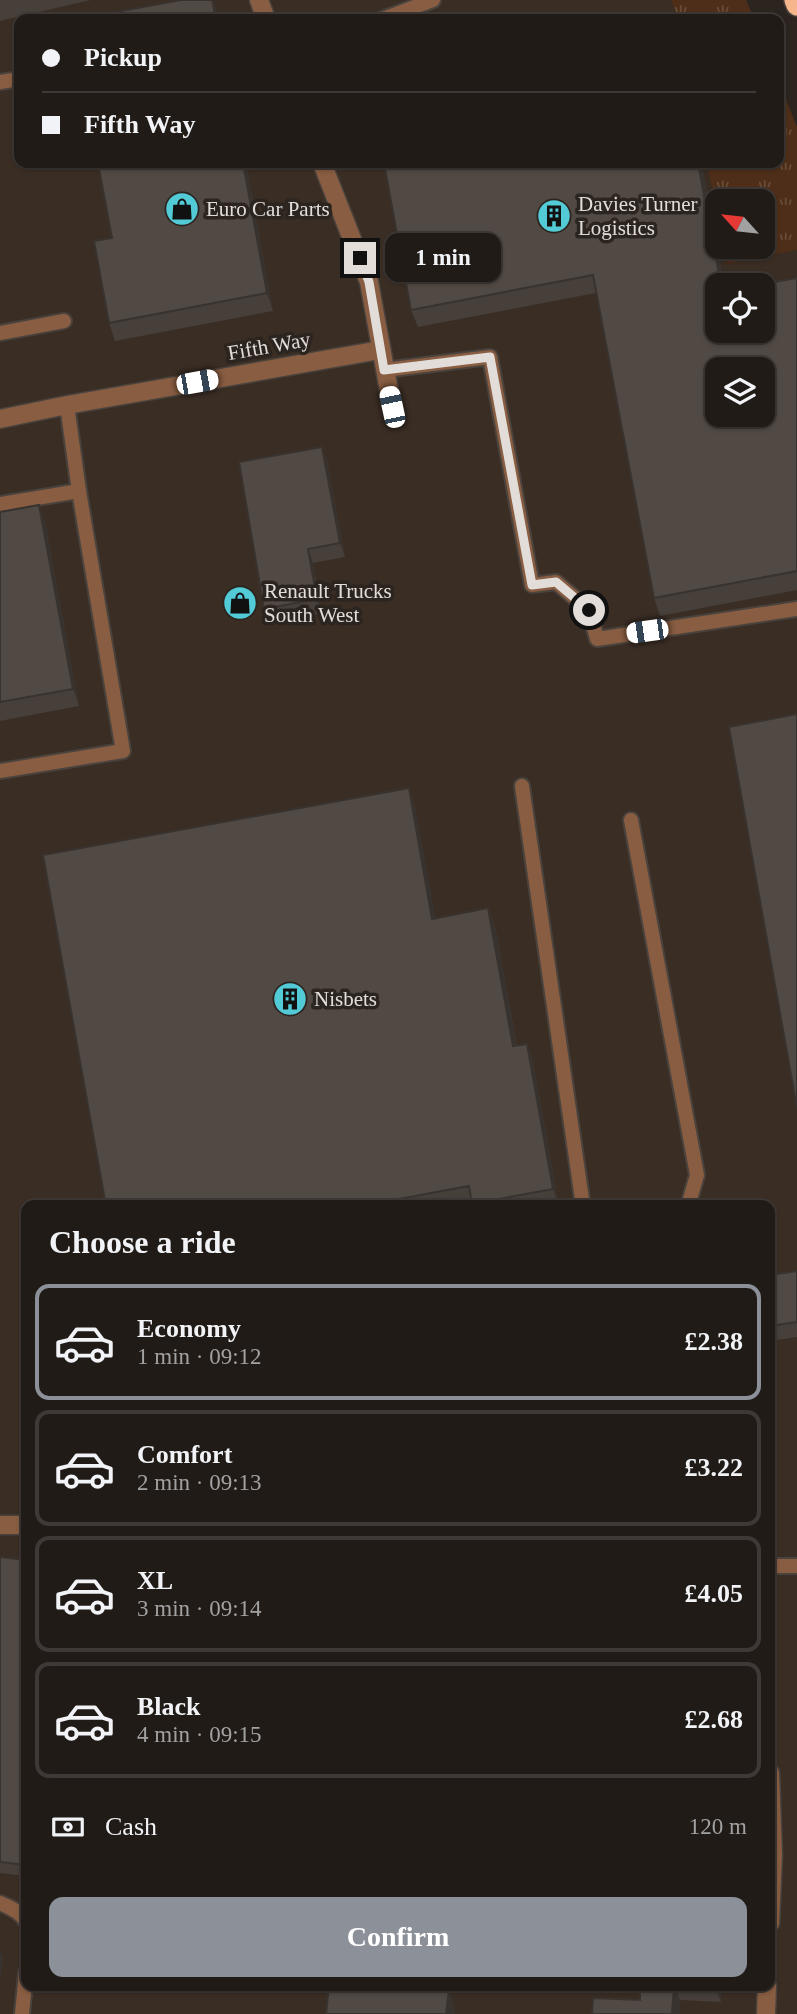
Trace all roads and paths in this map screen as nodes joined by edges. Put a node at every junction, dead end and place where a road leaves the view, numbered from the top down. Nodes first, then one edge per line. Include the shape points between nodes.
1 (433, 0) edge
2 (795, 0) edge
3 (797, 5) edge
4 (396, 14) edge
5 (324, 168) edge
6 (64, 321) dead end
7 (0, 332) edge
8 (380, 350) junction
9 (384, 370) junction
10 (67, 405) junction
11 (392, 407) dead end
12 (0, 419) edge
13 (79, 491) junction
14 (0, 504) edge
15 (797, 609) edge
16 (0, 771) edge
17 (522, 786) dead end
18 (631, 820) dead end
19 (582, 1200) edge
20 (690, 1200) edge
21 (0, 1525) edge
22 (21, 1525) edge
23 (775, 1566) edge
24 (797, 1566) edge
25 (0, 1903) edge
26 (21, 1916) edge
27 (24, 1991) edge
28 (767, 1991) edge
29 (22, 2014) edge
30 (766, 2014) edge

1 - 4 lane
2 - 3 highway
5 - 8 street via 369,282
6 - 7 lane
8 - 9 street
8 - 10 street, Fifth Way
9 - 11 street
9 - 15 lane via 490,357 532,585 556,582 589,610 597,639
10 - 12 street, Fifth Way
10 - 13 lane
13 - 14 lane
13 - 16 lane via 123,751
17 - 19 lane
18 - 20 lane via 697,1175
21 - 22 street
23 - 24 lane
25 - 26 lane
27 - 29 lane
28 - 30 street

